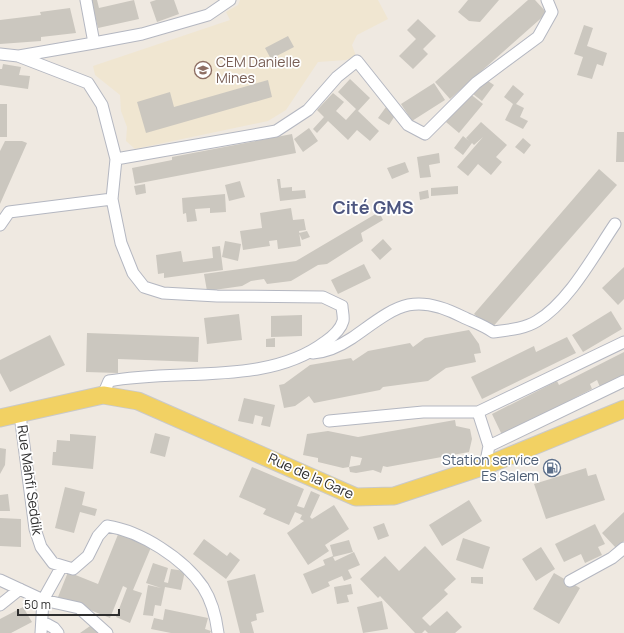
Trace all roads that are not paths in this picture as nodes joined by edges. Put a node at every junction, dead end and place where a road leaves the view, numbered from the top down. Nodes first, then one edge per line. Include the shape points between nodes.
1 (86, 0) edge
2 (230, 0) edge
3 (547, 0) edge
4 (94, 43) junction
5 (0, 54) edge
6 (18, 56) junction
7 (116, 159) junction
8 (112, 199) junction
9 (615, 224) dead end
10 (0, 225) edge
11 (624, 342) edge
12 (312, 352) junction
13 (624, 381) edge
14 (103, 394) junction
15 (624, 409) edge
16 (478, 412) junction
17 (20, 415) junction
18 (0, 418) edge
19 (329, 420) dead end
20 (489, 446) junction
21 (485, 466) junction
22 (624, 548) edge
23 (62, 566) junction
24 (0, 580) edge
25 (570, 581) dead end
26 (20, 589) junction
27 (43, 600) junction
28 (0, 605) edge
29 (43, 622) junction
30 (41, 633) edge
31 (58, 633) edge
32 (107, 633) edge
33 (218, 633) edge

1 - 4 street
2 - 4 street via 208,15 142,34
3 - 7 street via 552,12 538,37 476,83 425,134 408,125 357,61 337,77 308,110 276,131
4 - 6 street
5 - 6 street
6 - 7 street via 88,83 102,105
7 - 8 street
8 - 10 street via 9,212
8 - 12 street via 121,243 132,273 144,287 163,293 323,297 342,306 343,321 332,337
9 - 12 street via 564,297 536,322 517,329 493,332 483,324 470,321 450,310 419,303 399,306 333,349
11 - 16 street
12 - 14 street via 267,367 212,375 128,377 109,381
13 - 20 street
14 - 17 main road, Rue de la Gare
14 - 21 main road, Rue de la Gare via 138,401 356,497 394,496
15 - 21 main road, Rue de la Gare
16 - 19 street via 423,412
16 - 20 street
17 - 18 main road, Rue de la Gare
17 - 23 street, Rue Mahfi Seddik via 35,529 41,547 53,563
20 - 21 street
22 - 25 street via 612,558
23 - 27 street
23 - 33 street via 73,569 88,556 98,536 107,526 123,528 155,545 187,567 204,588 215,614
24 - 26 street
26 - 27 street
26 - 28 street
27 - 29 street
27 - 32 street via 79,608
29 - 30 street
29 - 31 street

